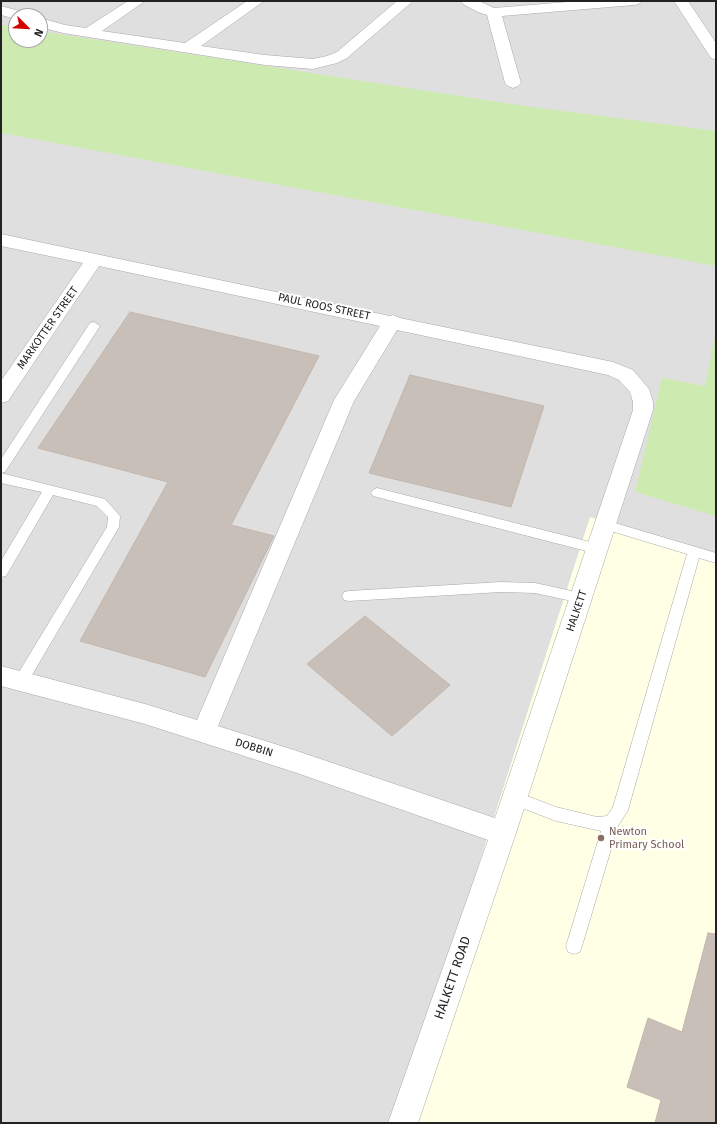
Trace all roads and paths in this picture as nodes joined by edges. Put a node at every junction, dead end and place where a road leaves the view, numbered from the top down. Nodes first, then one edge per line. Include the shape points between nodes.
1 (138, 1) edge
2 (257, 1) edge
3 (406, 1) edge
4 (468, 1) edge
5 (634, 1) edge
6 (681, 1) edge
7 (494, 12) junction
8 (48, 24) edge
9 (88, 33) junction
10 (188, 47) junction
11 (716, 55) edge
12 (513, 84) dead end
13 (1, 240) edge
14 (95, 259) junction
15 (392, 321) junction
16 (94, 326) dead end
17 (639, 389) joint
18 (1, 396) edge
19 (1, 469) edge
20 (1, 478) edge
21 (50, 489) junction
22 (377, 493) dead end
23 (605, 525) junction
24 (598, 549) junction
25 (694, 551) junction
26 (716, 558) edge
27 (1, 572) edge
28 (349, 596) dead end
29 (581, 598) junction
30 (11, 679) edge
31 (203, 733) junction
32 (514, 798) junction
33 (612, 823) junction
34 (503, 833) junction
35 (574, 946) dead end
36 (404, 1123) edge

1 - 9 street
2 - 10 street
3 - 10 street via 354,45 332,60 322,63 265,60
4 - 7 street
5 - 7 street
6 - 11 street
7 - 12 street
8 - 9 street
9 - 10 street
13 - 14 street, PAUL ROOS STREET
14 - 15 street, PAUL ROOS STREET
14 - 18 street, MARKOTTER STREET
15 - 17 street, PAUL ROOS STREET via 613,369 626,375
15 - 31 street via 344,400
16 - 19 lane
17 - 23 street, HALKETT via 643,410
20 - 21 lane
21 - 27 lane
21 - 30 lane via 101,502 114,516 112,527 104,544
22 - 24 lane
23 - 24 street, HALKETT
23 - 25 lane
24 - 29 street, HALKETT
25 - 26 lane
25 - 33 lane via 620,810
28 - 29 lane via 501,587 535,588
29 - 32 street, HALKETT
30 - 31 street, DOBBIN via 145,714
31 - 34 street, DOBBIN
32 - 33 lane via 563,816 597,824
32 - 34 street, HALKETT
33 - 35 lane
34 - 36 street, HALKETT ROAD

